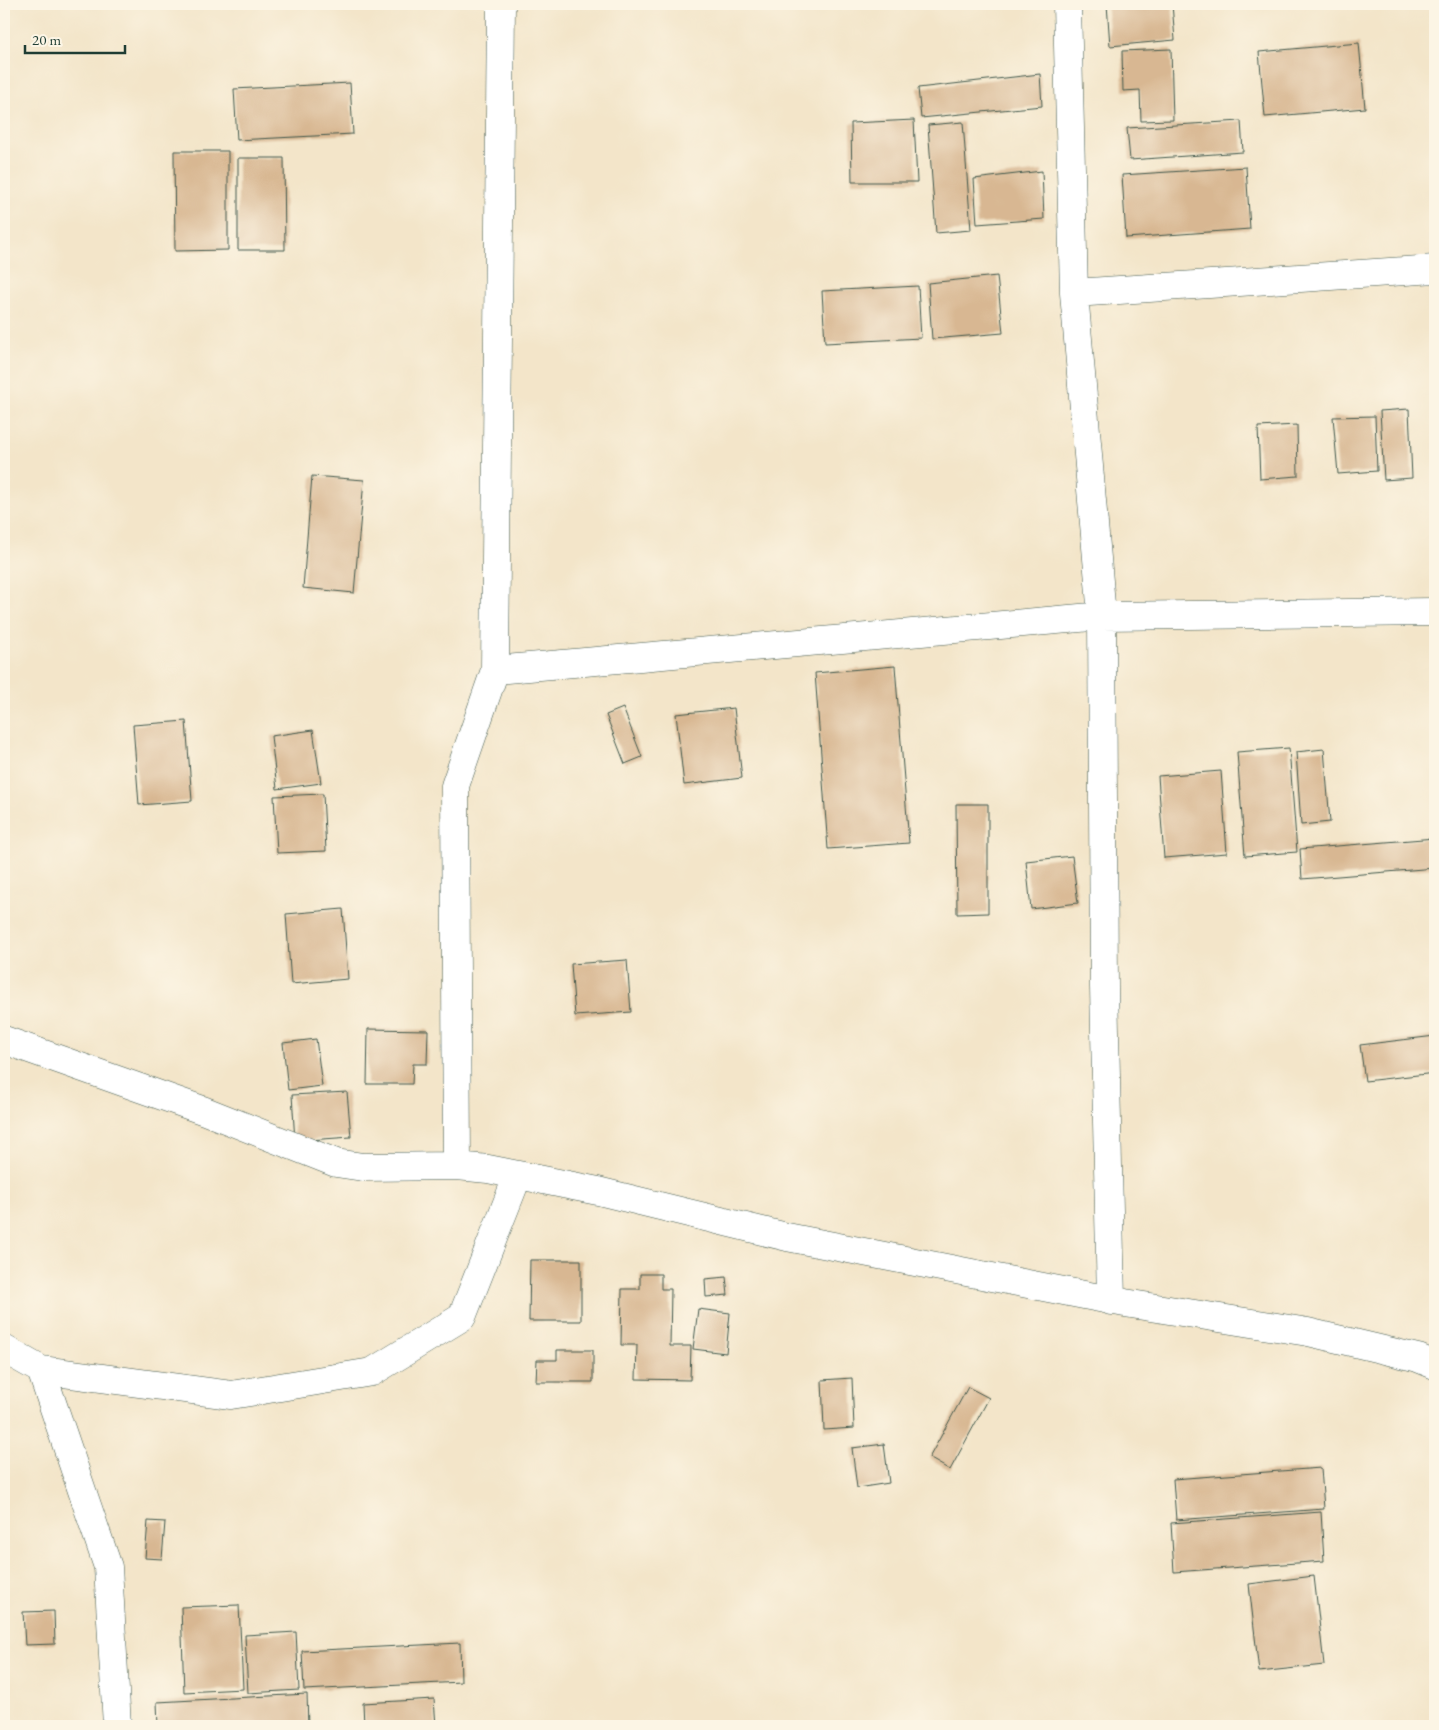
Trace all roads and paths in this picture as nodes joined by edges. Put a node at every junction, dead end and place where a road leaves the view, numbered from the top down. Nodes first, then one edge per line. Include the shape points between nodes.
1 (501, 4) edge
2 (1067, 4) edge
3 (1435, 269) edge
4 (1074, 293) junction
5 (1435, 612) edge
6 (1102, 616) junction
7 (495, 670) junction
8 (4, 1040) edge
9 (457, 1166) junction
10 (518, 1175) junction
11 (1111, 1301) junction
12 (4, 1349) edge
13 (1435, 1365) edge
14 (41, 1370) junction
15 (117, 1726) edge

1 - 7 street
2 - 4 street
3 - 4 street
4 - 6 street
5 - 6 street
6 - 7 street
6 - 11 street via 1104,977
7 - 9 street via 455,786
8 - 9 street via 205,1111 336,1163 407,1168
9 - 10 street
10 - 11 street via 788,1237
10 - 14 street via 462,1317 372,1372 231,1395
11 - 13 street via 1308,1332
12 - 14 street
14 - 15 street via 108,1567

